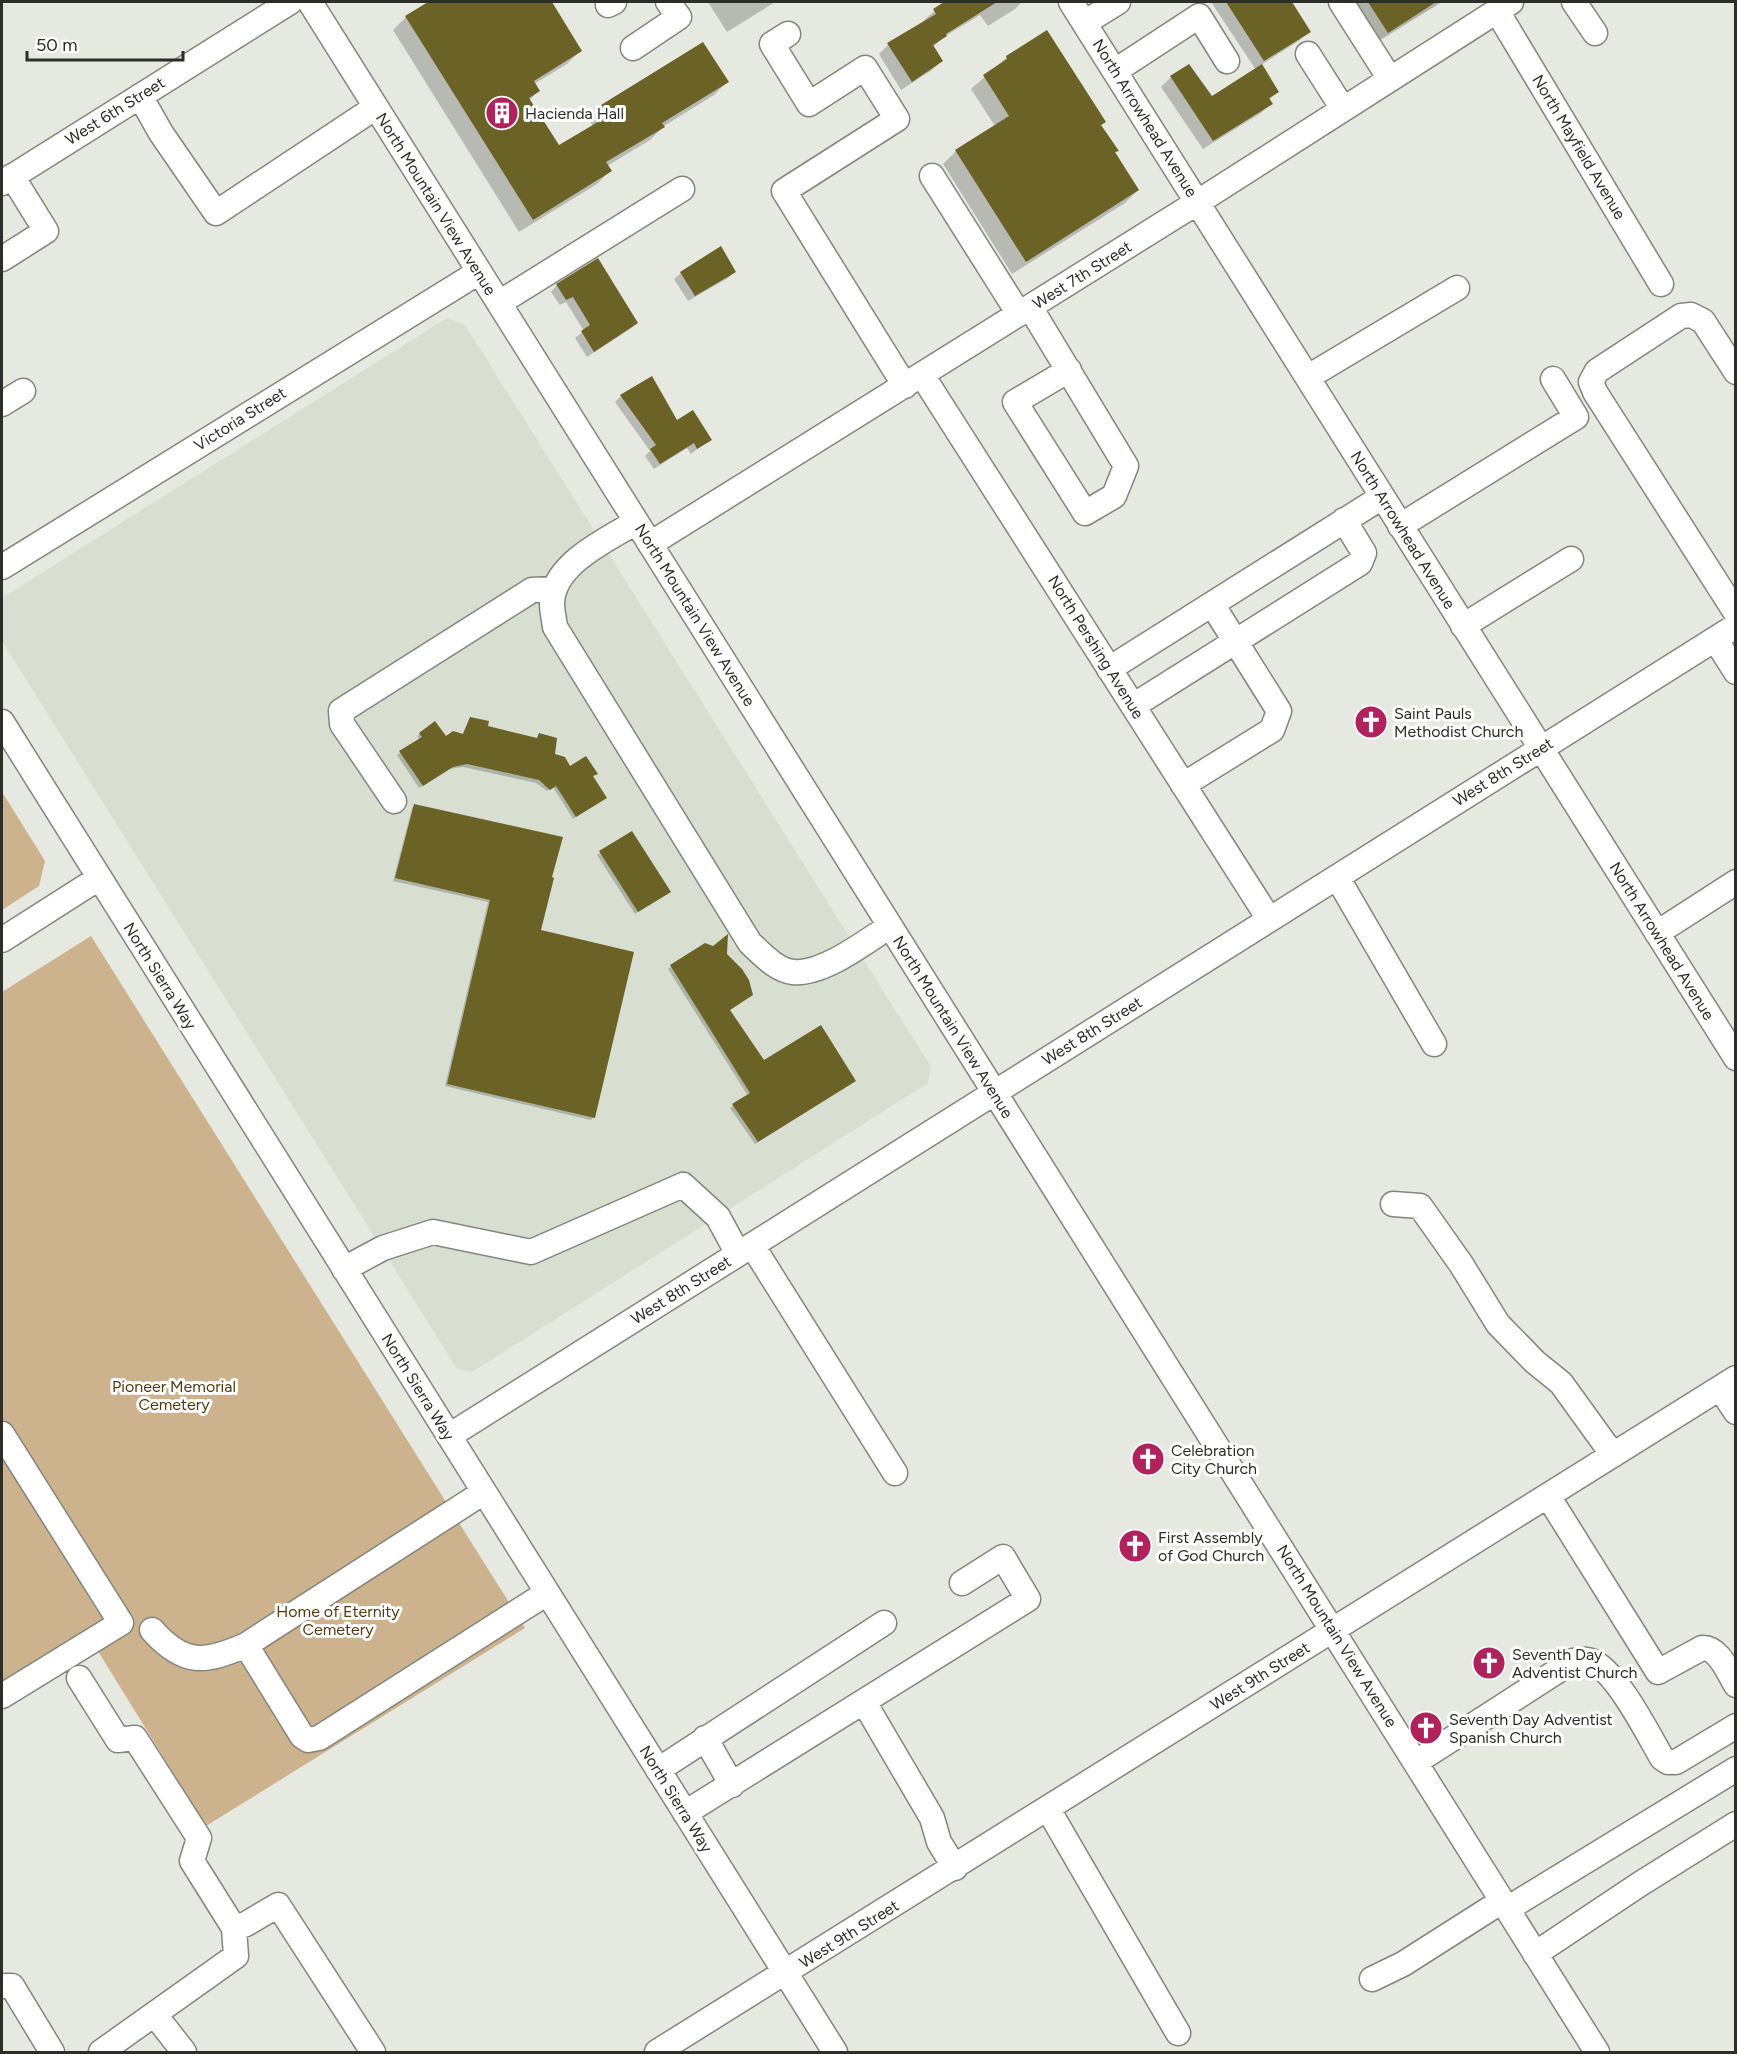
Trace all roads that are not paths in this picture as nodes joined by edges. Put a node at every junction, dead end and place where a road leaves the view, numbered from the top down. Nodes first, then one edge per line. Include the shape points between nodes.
1 (290, 2) edge
2 (310, 2) edge
3 (668, 2) edge
4 (1071, 2) edge
5 (1118, 2) edge
6 (1341, 2) edge
7 (1574, 2) edge
8 (1504, 6) edge
9 (1084, 23) junction
10 (1595, 33) dead end
11 (788, 34) dead end
12 (633, 48) dead end
13 (1308, 54) dead end
14 (1227, 61) dead end
15 (1114, 71) junction
16 (1390, 79) junction
17 (140, 96) junction
18 (376, 107) junction
19 (1343, 109) junction
20 (932, 176) dead end
21 (7, 180) edge
22 (682, 189) dead end
23 (1198, 202) junction
24 (2, 260) edge
25 (479, 272) junction
26 (1661, 284) dead end
27 (1457, 288) dead end
28 (499, 303) junction
29 (1025, 311) junction
30 (1069, 370) junction
31 (1736, 372) edge
32 (1308, 378) junction
33 (1553, 379) dead end
34 (914, 380) junction
35 (23, 391) dead end
36 (2, 404) edge
37 (1382, 497) junction
38 (1344, 520) junction
39 (636, 522) junction
40 (1400, 526) junction
41 (650, 544) junction
42 (1571, 559) dead end
43 (2, 567) edge
44 (555, 590) junction
45 (1212, 604) junction
46 (1736, 613) edge
47 (1462, 626) junction
48 (1736, 626) edge
49 (1715, 639) junction
50 (1235, 642) junction
51 (1109, 669) junction
52 (1736, 672) edge
53 (1133, 706) junction
54 (2, 722) edge
55 (1540, 749) junction
56 (1183, 785) junction
57 (394, 801) dead end
58 (1337, 877) junction
59 (99, 878) junction
60 (1736, 882) edge
61 (1269, 919) junction
62 (890, 926) junction
63 (1656, 933) junction
64 (2, 940) edge
65 (1434, 1044) dead end
66 (1736, 1058) edge
67 (994, 1093) junction
68 (1393, 1204) dead end
69 (745, 1250) junction
70 (344, 1269) junction
71 (1728, 1383) edge
72 (1736, 1412) edge
73 (2, 1434) edge
74 (449, 1436) junction
75 (1613, 1455) junction
76 (896, 1473) dead end
77 (484, 1492) junction
78 (1548, 1496) junction
79 (962, 1582) dead end
80 (547, 1593) junction
81 (884, 1623) dead end
82 (152, 1630) dead end
83 (1333, 1631) junction
84 (246, 1645) junction
85 (1658, 1672) junction
86 (79, 1678) dead end
87 (1736, 1684) edge
88 (1624, 1694) junction
89 (2, 1696) edge
90 (854, 1708) junction
91 (1736, 1726) edge
92 (705, 1738) junction
93 (1416, 1762) junction
94 (1736, 1769) edge
95 (658, 1770) junction
96 (732, 1785) junction
97 (1048, 1809) junction
98 (685, 1813) junction
99 (1736, 1824) edge
100 (955, 1868) junction
101 (1504, 1905) junction
102 (234, 1928) junction
103 (1535, 1954) junction
104 (785, 1974) junction
105 (1372, 1979) dead end
106 (2, 1986) edge
107 (156, 2014) junction
108 (1178, 2033) dead end
109 (52, 2052) edge
110 (101, 2052) edge
111 (184, 2052) edge
112 (373, 2052) edge
113 (657, 2052) edge
114 (835, 2052) edge
115 (1597, 2052) edge

1 - 17 street, West 6th Street
2 - 18 street, North Mountain View Avenue
3 - 12 street via 679,18
4 - 9 street, North Arrowhead Avenue
5 - 9 street
6 - 16 street
7 - 10 street
8 - 16 street, West 7th Street
8 - 26 street, North Mayfield Avenue
9 - 15 street, North Arrowhead Avenue
11 - 34 street, North Pershing Avenue via 772,44 809,104 866,68 897,119 784,191
13 - 19 street
14 - 15 street via 1199,16
15 - 23 street, North Arrowhead Avenue
16 - 19 street, West 7th Street
17 - 18 street via 216,213
17 - 21 street, West 6th Street
18 - 25 street, North Mountain View Avenue
19 - 23 street, West 7th Street
20 - 29 street
21 - 24 street via 46,231
22 - 28 street
23 - 29 street, West 7th Street
23 - 32 street, North Arrowhead Avenue
25 - 28 street, North Mountain View Avenue
25 - 43 street, Victoria Street
27 - 32 street
28 - 39 street, North Mountain View Avenue
29 - 30 street
29 - 34 street, West 7th Street
30 - 30 street via 1126,466 1114,496 1085,513 1015,402
31 - 46 street via 1703,321 1691,315 1681,316 1598,371 1591,382
32 - 37 street, North Arrowhead Avenue
33 - 40 street via 1576,417
34 - 41 street, West 7th Street
34 - 51 street, North Pershing Avenue
35 - 36 street
37 - 38 street
37 - 40 street, North Arrowhead Avenue
38 - 45 street
38 - 50 street via 1364,553 1360,563
39 - 41 street, North Mountain View Avenue
39 - 44 street via 573,562
40 - 47 street, North Arrowhead Avenue
41 - 62 street, North Mountain View Avenue
42 - 47 street
44 - 57 street via 532,590 341,711 342,724
44 - 62 street via 555,627 750,943 769,961 792,972 810,970 826,965
45 - 50 street
45 - 51 street
47 - 55 street, North Arrowhead Avenue
48 - 49 street, West 8th Street
49 - 52 street
49 - 55 street, West 8th Street
50 - 53 street
50 - 56 street via 1280,711 1272,730
51 - 53 street, North Pershing Avenue
53 - 56 street, North Pershing Avenue
54 - 59 street, North Sierra Way
55 - 58 street, West 8th Street
55 - 63 street, North Arrowhead Avenue
56 - 61 street, North Pershing Avenue
58 - 61 street, West 8th Street
58 - 65 street
59 - 64 street
59 - 70 street, North Sierra Way
60 - 63 street
61 - 67 street, West 8th Street
62 - 67 street, North Mountain View Avenue
63 - 66 street, North Arrowhead Avenue
67 - 69 street, West 8th Street
67 - 83 street, North Mountain View Avenue
68 - 75 street via 1420,1206 1498,1324 1561,1383
69 - 70 street via 718,1217 683,1185 531,1252 433,1232 383,1248
69 - 74 street, West 8th Street
69 - 76 street
70 - 74 street, North Sierra Way
71 - 72 street
71 - 75 street, West 9th Street
73 - 89 street via 121,1623
74 - 77 street, North Sierra Way
75 - 78 street, West 9th Street
77 - 80 street, North Sierra Way
77 - 84 street
78 - 83 street, West 9th Street
78 - 85 street
79 - 90 street via 1003,1557 1028,1599
80 - 84 street via 318,1738 308,1740
80 - 95 street, North Sierra Way
81 - 92 street
82 - 84 street via 179,1655 201,1659
83 - 93 street, North Mountain View Avenue
83 - 97 street, West 9th Street
85 - 87 street via 1708,1647 1716,1652
85 - 88 street
86 - 102 street via 118,1740 135,1738 199,1838 192,1861
88 - 91 street via 1668,1762 1676,1762
88 - 93 street via 1610,1675 1591,1660 1573,1660
90 - 96 street
90 - 100 street via 932,1818 939,1842
92 - 95 street
92 - 96 street
93 - 101 street, North Mountain View Avenue
94 - 101 street
95 - 98 street, North Sierra Way
96 - 98 street
97 - 100 street, West 9th Street
97 - 108 street
98 - 104 street, North Sierra Way
99 - 103 street
100 - 104 street, West 9th Street
101 - 103 street, North Mountain View Avenue
101 - 105 street
102 - 107 street via 236,1956
102 - 112 street via 278,1905
103 - 115 street, North Mountain View Avenue
104 - 113 street, West 9th Street
104 - 114 street, North Sierra Way
106 - 109 street via 12,1986
107 - 110 street
107 - 111 street

